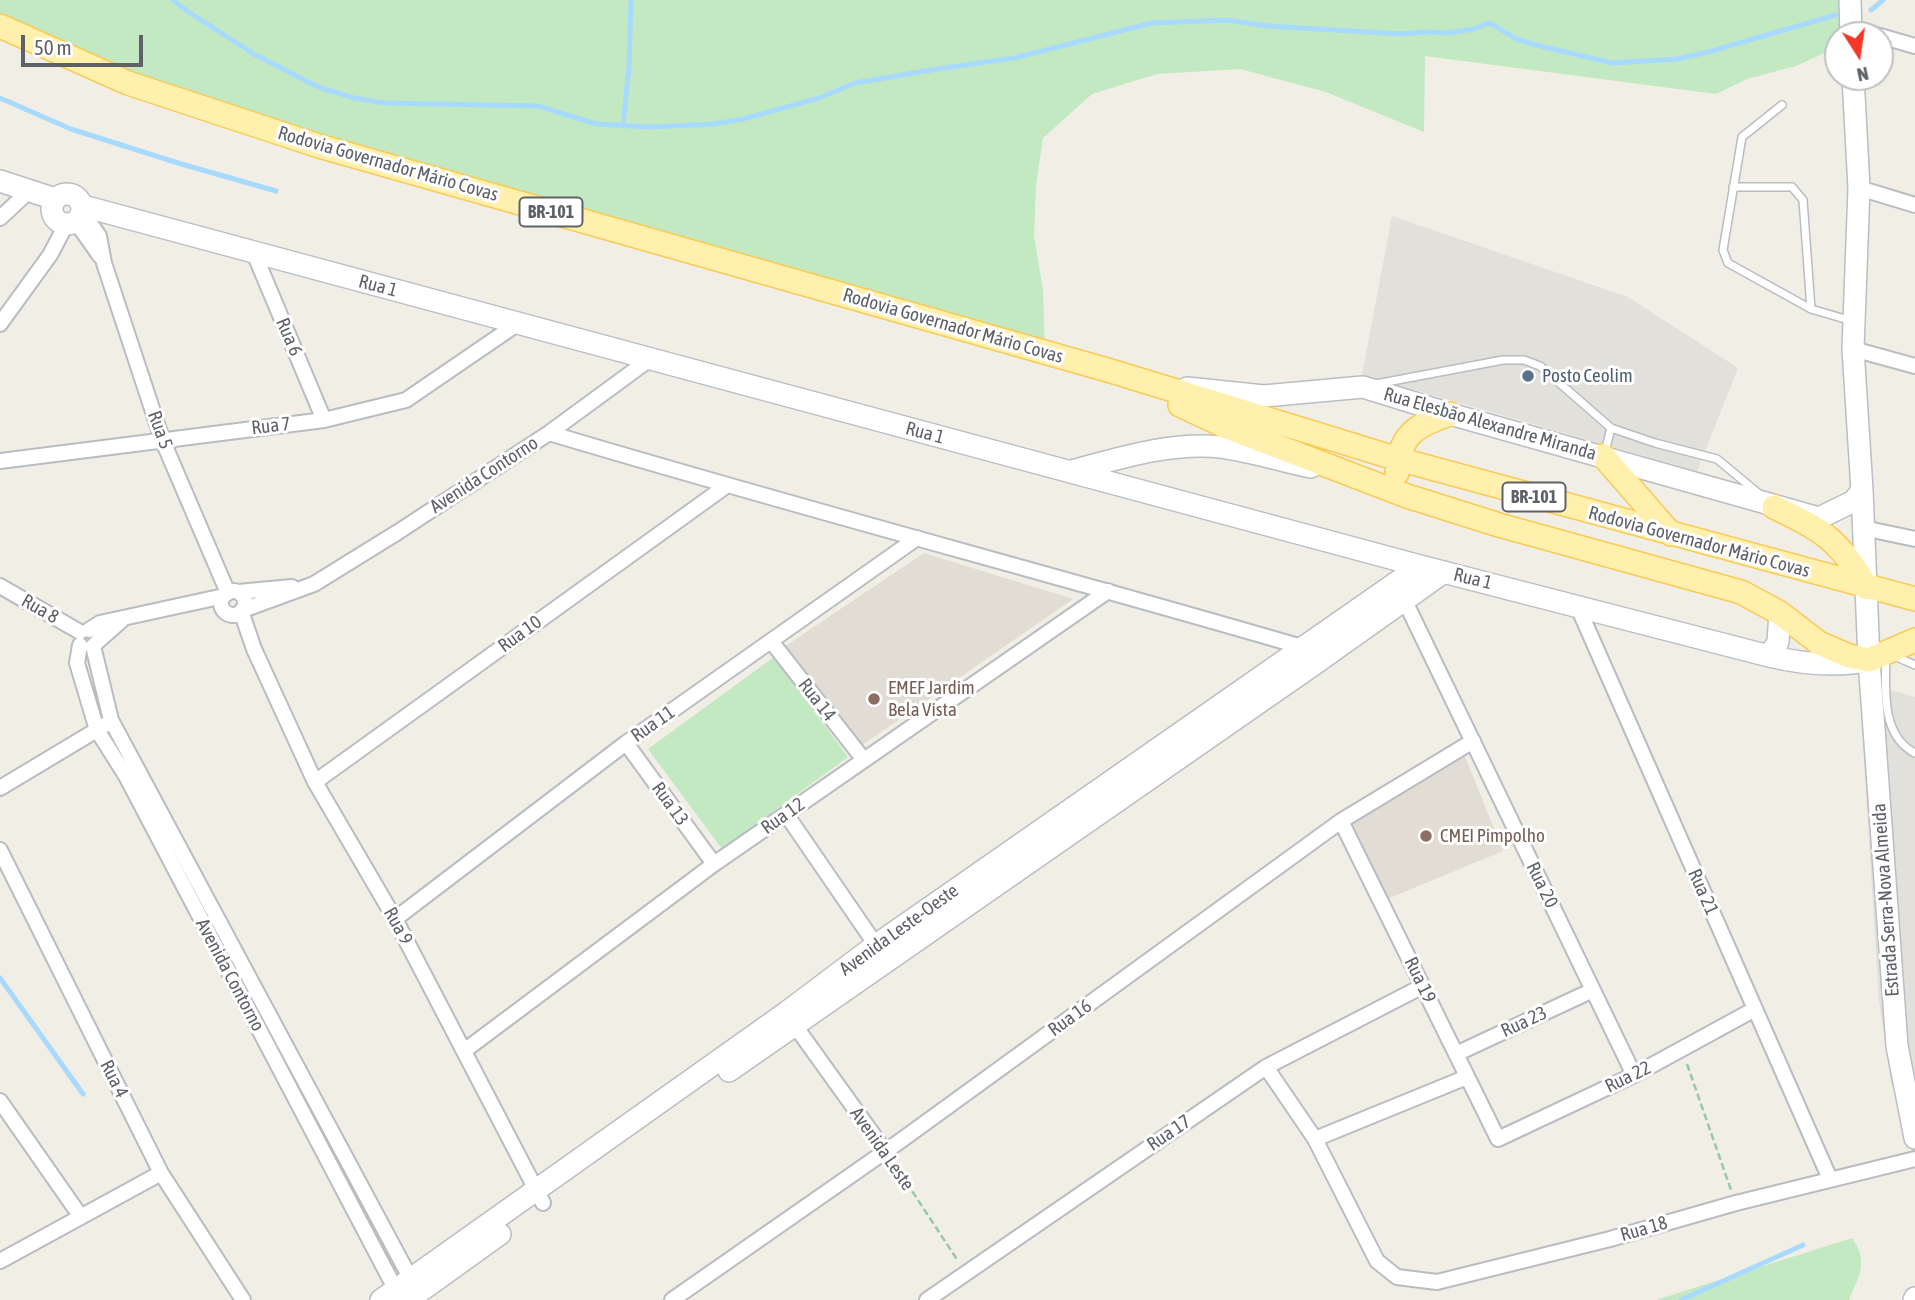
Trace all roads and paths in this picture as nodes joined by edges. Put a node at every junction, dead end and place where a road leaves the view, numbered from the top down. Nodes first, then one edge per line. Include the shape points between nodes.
1 (1852, 2) edge
2 (1851, 21) edge
3 (0, 26) edge
4 (1894, 40) edge
5 (1915, 46) edge
6 (1854, 91) edge
7 (1782, 104) dead end
8 (2, 182) edge
9 (1733, 187) junction
10 (1859, 188) junction
11 (28, 192) junction
12 (1915, 205) edge
13 (70, 214) junction
14 (0, 218) edge
15 (254, 253) junction
16 (1811, 309) junction
17 (1854, 322) junction
18 (0, 324) edge
19 (517, 324) junction
20 (1853, 349) junction
21 (650, 359) junction
22 (1915, 366) edge
23 (1111, 371) junction
24 (1154, 385) junction
25 (1363, 387) junction
26 (1450, 414) junction
27 (324, 420) junction
28 (1611, 428) junction
29 (549, 433) junction
30 (162, 439) junction
31 (1603, 456) junction
32 (1398, 459) junction
33 (0, 461) edge
34 (1070, 472) junction
35 (1356, 477) junction
36 (726, 486) junction
37 (1862, 490) junction
38 (1408, 496) junction
39 (1774, 507) junction
40 (1819, 518) junction
41 (1863, 528) junction
42 (1671, 534) junction
43 (917, 538) junction
44 (1915, 539) edge
45 (1420, 566) junction
46 (1444, 572) junction
47 (0, 586) edge
48 (1867, 587) junction
49 (1108, 591) junction
50 (1401, 592) junction
51 (1915, 599) edge
52 (233, 604) junction
53 (1577, 605) junction
54 (1780, 613) junction
55 (88, 639) junction
56 (1915, 640) edge
57 (771, 641) junction
58 (1309, 655) junction
59 (1769, 656) junction
60 (1877, 656) junction
61 (1915, 665) edge
62 (111, 720) junction
63 (97, 730) junction
64 (1473, 741) junction
65 (626, 743) junction
66 (1915, 753) edge
67 (864, 760) junction
68 (315, 782) junction
69 (0, 788) edge
70 (786, 814) junction
71 (1341, 821) junction
72 (0, 850) edge
73 (714, 864) junction
74 (395, 919) junction
75 (882, 953) junction
76 (1423, 986) junction
77 (1592, 990) junction
78 (1755, 1009) junction
79 (796, 1027) junction
80 (1681, 1049) junction
81 (464, 1052) junction
82 (1456, 1054) junction
83 (1266, 1067) junction
84 (1634, 1075) junction
85 (1467, 1077) junction
86 (0, 1101) edge
87 (5, 1120) edge
88 (1915, 1138) edge
89 (1315, 1139) junction
90 (1498, 1139) joint
91 (885, 1150) junction
92 (1915, 1159) edge
93 (161, 1173) junction
94 (1830, 1179) junction
95 (540, 1198) junction
96 (1736, 1203) junction
97 (81, 1217) junction
98 (0, 1261) edge
99 (966, 1273) junction
100 (402, 1294) edge
101 (243, 1300) edge
102 (672, 1300) edge
103 (927, 1300) edge

1 - 2 street
3 - 23 main road, Rodovia Governador Mário Covas / BR-101 via 128,82 318,146
4 - 5 street
6 - 10 street
7 - 9 lane via 1742,137
8 - 11 street, Rua 1
8 - 14 street
9 - 16 lane via 1723,250 1728,263
9 - 16 lane via 1793,187 1803,200
10 - 12 street
10 - 17 street
11 - 13 street, Rua 1
11 - 14 street
13 - 15 street, Rua 1
13 - 18 street via 50,255
13 - 30 street, Rua 5 via 104,263
15 - 19 street, Rua 1
15 - 27 street, Rua 6
16 - 17 lane
17 - 20 street
19 - 21 street, Rua 1
19 - 27 street, Rua 7 via 405,400
20 - 22 street
20 - 37 street
21 - 29 street, Avenida Contorno
21 - 34 street, Rua 1
23 - 24 main road, Rodovia Governador Mário Covas / BR-101
23 - 35 main road via 1227,427
24 - 25 street, Rua Elesbão Alexandre Miranda via 1265,396
24 - 32 main road, Rodovia Governador Mário Covas / BR-101
25 - 26 street, Rua Elesbão Alexandre Miranda
25 - 28 lane via 1524,360 1539,366
26 - 31 street, Rua Elesbão Alexandre Miranda
26 - 32 main road via 1407,435
27 - 30 street, Rua 7
28 - 31 lane
28 - 39 lane via 1717,459
29 - 36 street
29 - 52 street, Avenida Contorno via 314,584
30 - 33 street, Rua 7
30 - 52 street, Rua 5
31 - 39 street, Rua Elesbão Alexandre Miranda
31 - 42 main road
32 - 38 main road via 1397,478
32 - 42 main road, Rodovia Governador Mário Covas / BR-101
34 - 35 street via 1138,453 1222,447
34 - 45 street, Rua 1
35 - 38 main road
36 - 43 street
36 - 68 street, Rua 10
37 - 40 street via 1854,501
37 - 41 street
38 - 54 main road via 1499,526 1741,592
39 - 40 street, Rua Elesbão Alexandre Miranda
39 - 48 main road via 1819,530 1838,546
40 - 41 street, Rua Elesbão Alexandre Miranda
41 - 44 street
41 - 48 street
42 - 48 main road, Rodovia Governador Mário Covas / BR-101
43 - 49 street
43 - 57 street, Rua 11
45 - 46 street, Rua 1
45 - 50 street, Avenida Leste-Oeste
46 - 50 street, Avenida Leste-Oeste
46 - 53 street, Rua 1
47 - 55 street, Rua 8
48 - 51 main road, Rodovia Governador Mário Covas / BR-101
48 - 60 street
49 - 58 street
49 - 67 street, Rua 12
50 - 58 street, Avenida Leste-Oeste
50 - 64 street, Rua 20
52 - 55 street, Avenida Contorno via 194,604 125,617
52 - 68 street, Rua 9 via 242,633 254,649
53 - 59 street, Rua 1
53 - 78 street, Rua 21
54 - 59 street via 1778,642
54 - 60 main road via 1836,652
55 - 62 street, Avenida Contorno
55 - 63 street, Avenida Contorno via 77,652 77,663
56 - 60 main road
57 - 65 street, Rua 11
57 - 67 street, Rua 14
58 - 75 street, Avenida Leste-Oeste
59 - 60 street, Rua 1 via 1805,664 1849,664
60 - 61 lane
60 - 66 lane via 1889,723 1895,736
60 - 88 street, Estrada Serra-Nova Almeida via 1897,1046
62 - 63 street
62 - 100 street, Avenida Contorno
63 - 69 street
63 - 100 street, Avenida Contorno via 126,776
64 - 71 street, Rua 16
64 - 77 street, Rua 20
65 - 73 street, Rua 13
65 - 74 street, Rua 11
67 - 70 street, Rua 12
68 - 74 street, Rua 9
70 - 73 street, Rua 12
70 - 75 street
71 - 76 street, Rua 19
71 - 91 street, Rua 16
72 - 93 street, Rua 4
73 - 81 street, Rua 12
74 - 81 street, Rua 9
75 - 79 street, Avenida Leste-Oeste
75 - 95 street, Avenida Leste-Oeste via 788,1012
76 - 82 street, Rua 19
76 - 83 street, Rua 17
77 - 82 street, Rua 23
77 - 84 street, Rua 20
78 - 80 street, Rua 22
78 - 94 street, Rua 21
79 - 91 street, Avenida Leste
79 - 95 street, Avenida Leste-Oeste
80 - 84 street, Rua 22
80 - 96 path
81 - 95 street, Rua 9
82 - 85 street, Rua 19
83 - 89 street
83 - 99 street, Rua 17
84 - 90 street, Rua 22
85 - 89 street
85 - 90 street, Rua 19
86 - 87 street
87 - 97 street
89 - 96 street, Rua 18 via 1377,1261 1397,1277 1437,1282
91 - 99 path, Avenida Leste
91 - 102 street, Rua 16
92 - 94 street, Rua 18
93 - 97 street
93 - 101 street, Rua 4
94 - 96 street, Rua 18
95 - 100 street, Avenida Leste-Oeste
97 - 98 street
99 - 103 street, Rua 17

